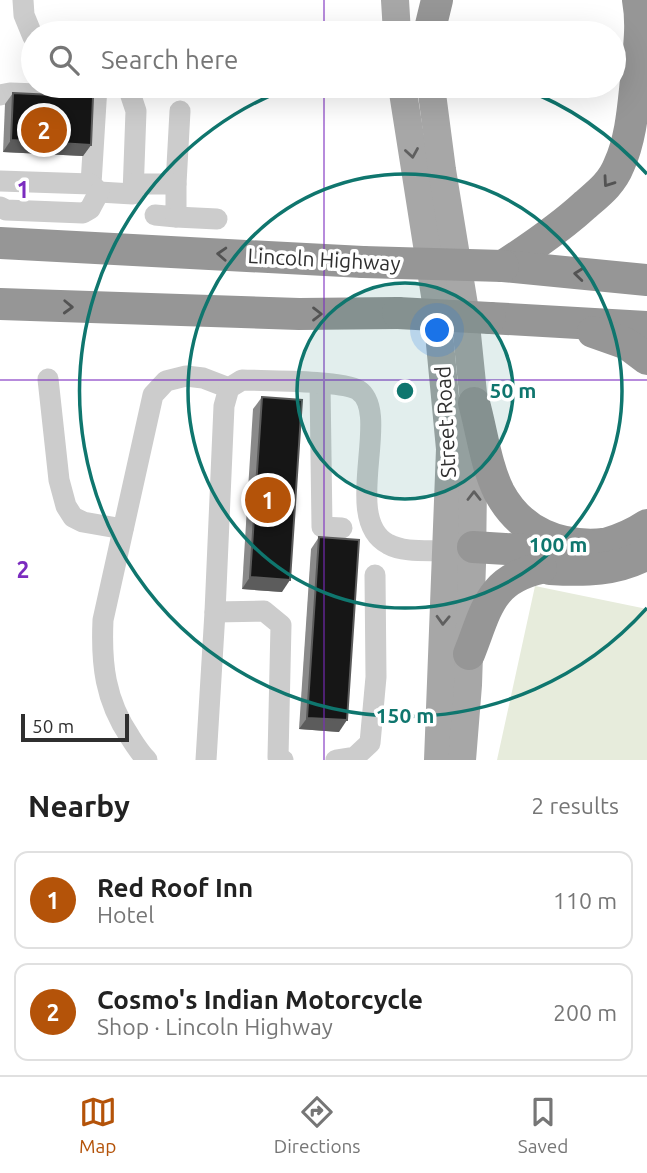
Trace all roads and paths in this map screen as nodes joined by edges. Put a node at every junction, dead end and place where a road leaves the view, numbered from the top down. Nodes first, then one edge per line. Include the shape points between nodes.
1 (23, 0) edge
2 (395, 0) edge
3 (421, 0) edge
4 (437, 0) edge
5 (638, 0) edge
6 (26, 21) edge
7 (396, 21) edge
8 (425, 21) edge
9 (431, 21) edge
10 (21, 93) edge
11 (0, 96) edge
12 (97, 98) edge
13 (132, 98) edge
14 (403, 98) edge
15 (433, 98) edge
16 (180, 111) dead end
17 (0, 181) edge
18 (176, 184) junction
19 (95, 188) junction
20 (134, 189) junction
21 (0, 207) edge
22 (217, 219) dead end
23 (0, 243) edge
24 (503, 266) junction
25 (647, 280) edge
26 (0, 304) edge
27 (554, 321) junction
28 (647, 327) edge
29 (647, 359) edge
30 (48, 379) dead end
31 (320, 384) junction
32 (229, 388) junction
33 (474, 403) junction
34 (647, 526) edge
35 (342, 528) dead end
36 (123, 529) junction
37 (604, 544) junction
38 (464, 554) junction
39 (647, 554) edge
40 (541, 568) junction
41 (375, 575) dead end
42 (215, 612) junction
43 (469, 654) junction
44 (147, 760) edge
45 (206, 760) edge
46 (283, 760) edge
47 (336, 760) edge
48 (438, 760) edge
49 (462, 760) edge

1 - 6 street
2 - 7 main road
3 - 8 main road
4 - 9 highway
5 -> 24 highway via 641,29 632,119 620,163 601,192
10 - 11 street
12 - 19 street
13 - 20 street via 136,111
14 -> 38 main road, Street Road via 436,302
15 - 33 main road, Street Road
16 - 18 street
17 - 19 street
18 - 20 street
18 - 22 street via 165,216
19 - 20 street
19 - 21 street via 90,209 83,213
24 -> 23 highway, Lincoln Highway, bridge
25 -> 24 highway, Lincoln Highway
26 -> 27 highway, bridge
27 - 28 highway
27 - 29 highway via 610,337
30 - 36 street via 65,506 83,522
31 - 32 street via 242,380
31 - 35 street via 322,527
31 - 38 street via 356,389 368,404 367,507 372,529 380,539 401,549
32 - 36 street via 187,376 166,381 153,395
32 - 42 street via 224,406
33 - 37 highway via 493,476 516,516 558,541
38 -> 33 main road, Street Road
34 - 37 highway
36 - 44 street via 101,649 106,686 120,721
37 - 38 highway via 555,552
38 - 40 highway
38 - 43 main road, Street Road
38 -> 48 main road, Street Road
39 - 40 highway via 601,569
40 - 43 highway via 500,587
41 - 47 street via 376,677 370,743 355,757
42 - 45 street
42 - 46 street via 264,611 281,625 278,757
43 - 49 main road, Street Road

